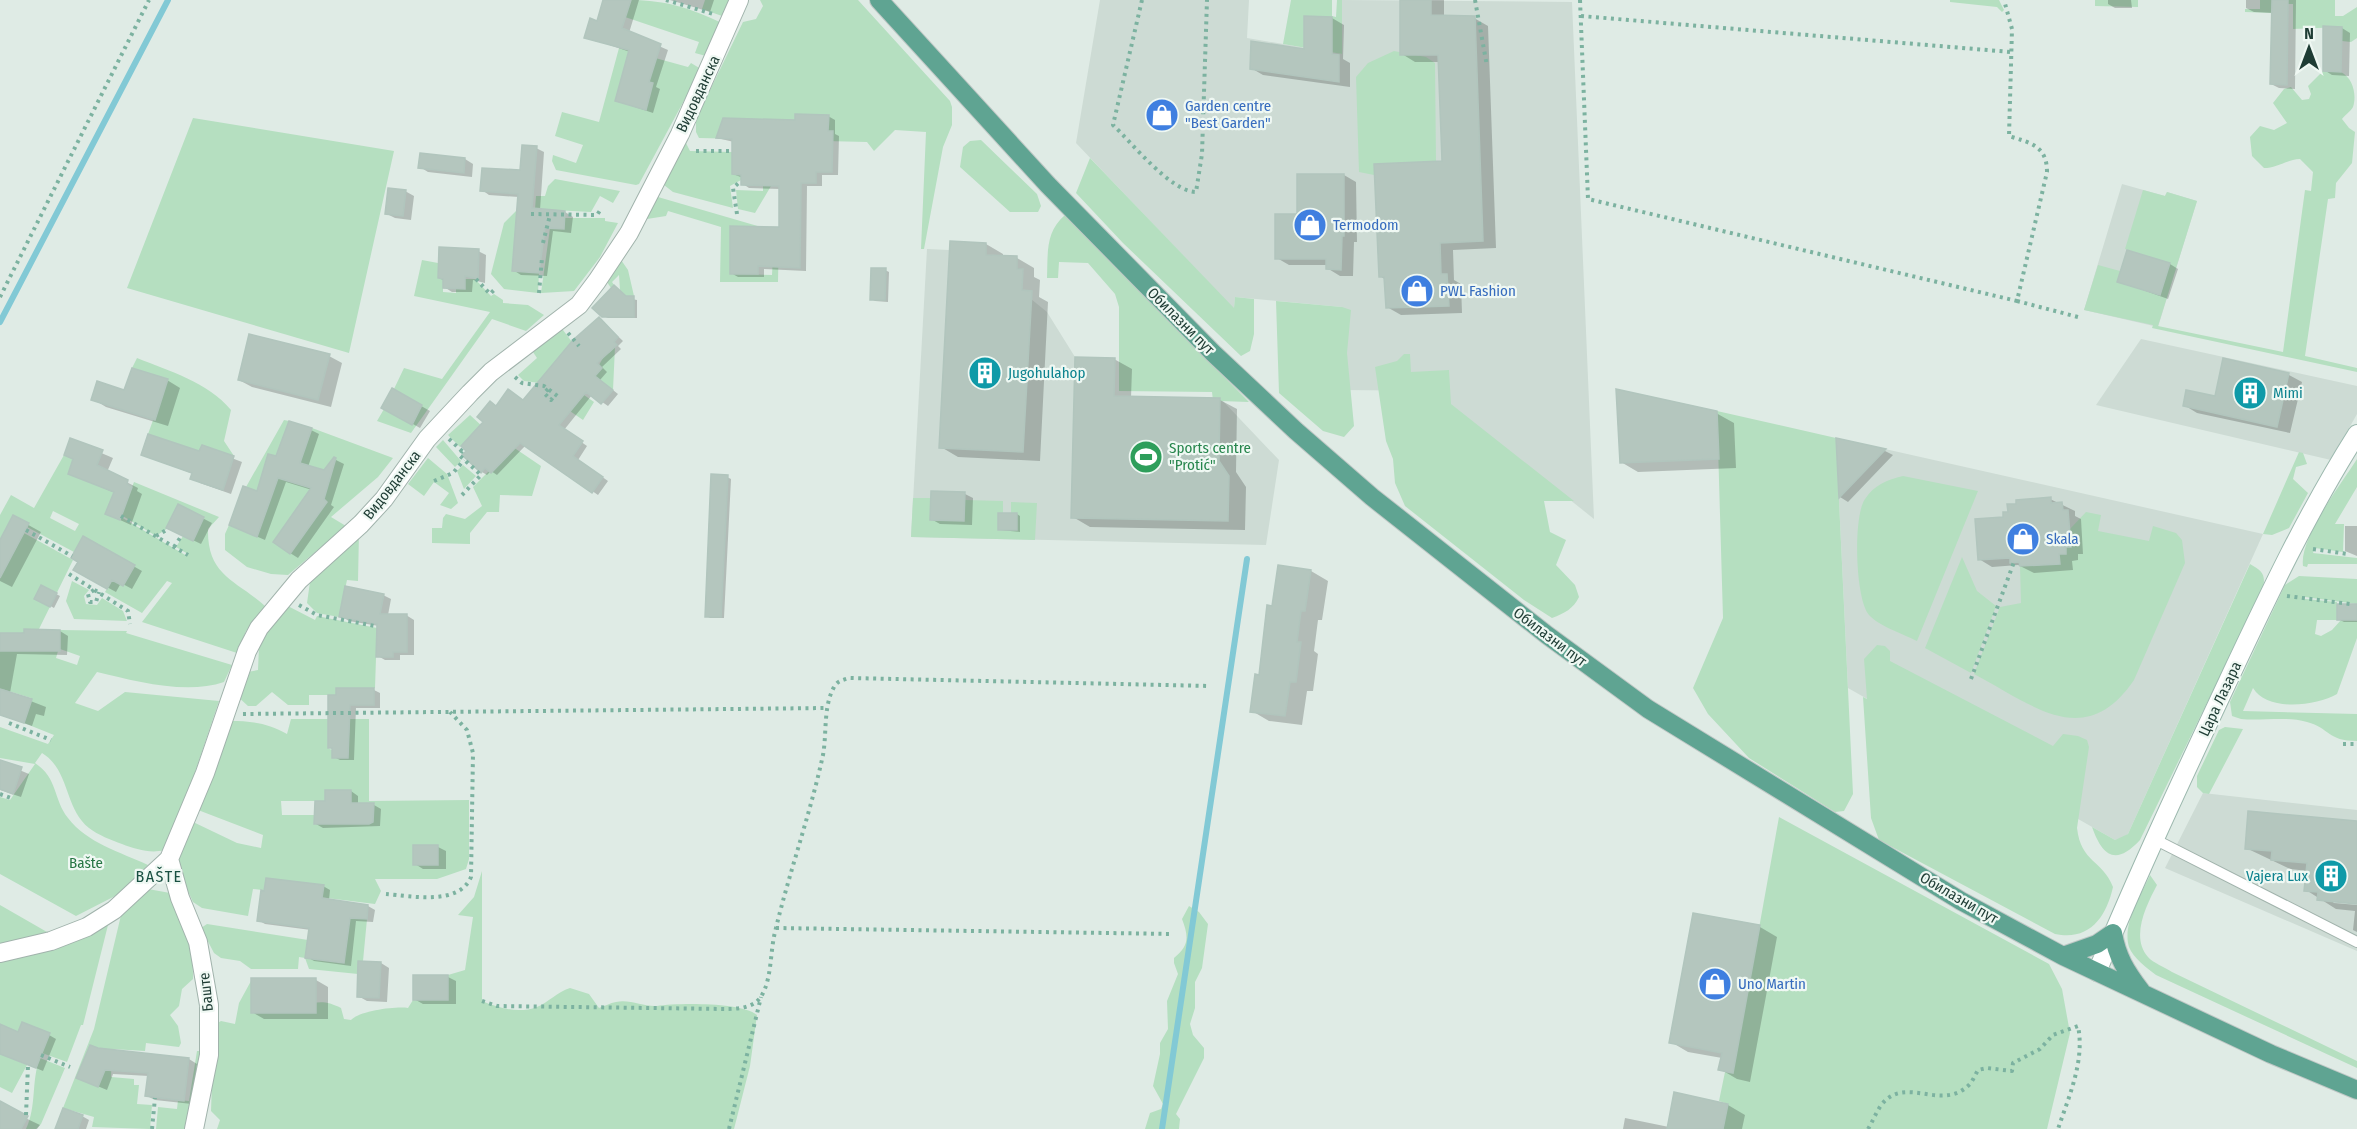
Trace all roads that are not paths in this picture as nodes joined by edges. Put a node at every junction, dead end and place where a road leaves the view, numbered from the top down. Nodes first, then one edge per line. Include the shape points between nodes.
1 (738, 0) edge
2 (879, 0) edge
3 (2357, 434) edge
4 (2154, 840) junction
5 (169, 860) junction
6 (2113, 933) junction
7 (2357, 942) edge
8 (0, 953) edge
9 (2063, 956) junction
10 (2097, 972) junction
11 (2143, 993) junction
12 (2357, 1090) edge
13 (194, 1129) edge

1 - 5 street, Видовданска via 680,134 629,233 579,305 477,386 427,439 384,499 298,580 259,628
2 - 9 main road, Обилазни пут via 1054,191 1213,353 1296,431 1456,565 1648,709 1961,901
3 - 4 street, Цара Лазара via 2316,501
4 - 6 street, Цара Лазара
4 - 7 lane
5 - 8 street, Видовданска via 114,910 87,927 51,941
5 - 13 street, Баште via 198,942 209,1005 209,1055
6 - 9 main road via 2097,944
6 - 10 street, Цара Лазара
6 - 11 main road via 2123,968
9 - 10 main road, Обилазни пут
10 - 11 main road, Обилазни пут
11 - 12 main road, Обилазни пут

